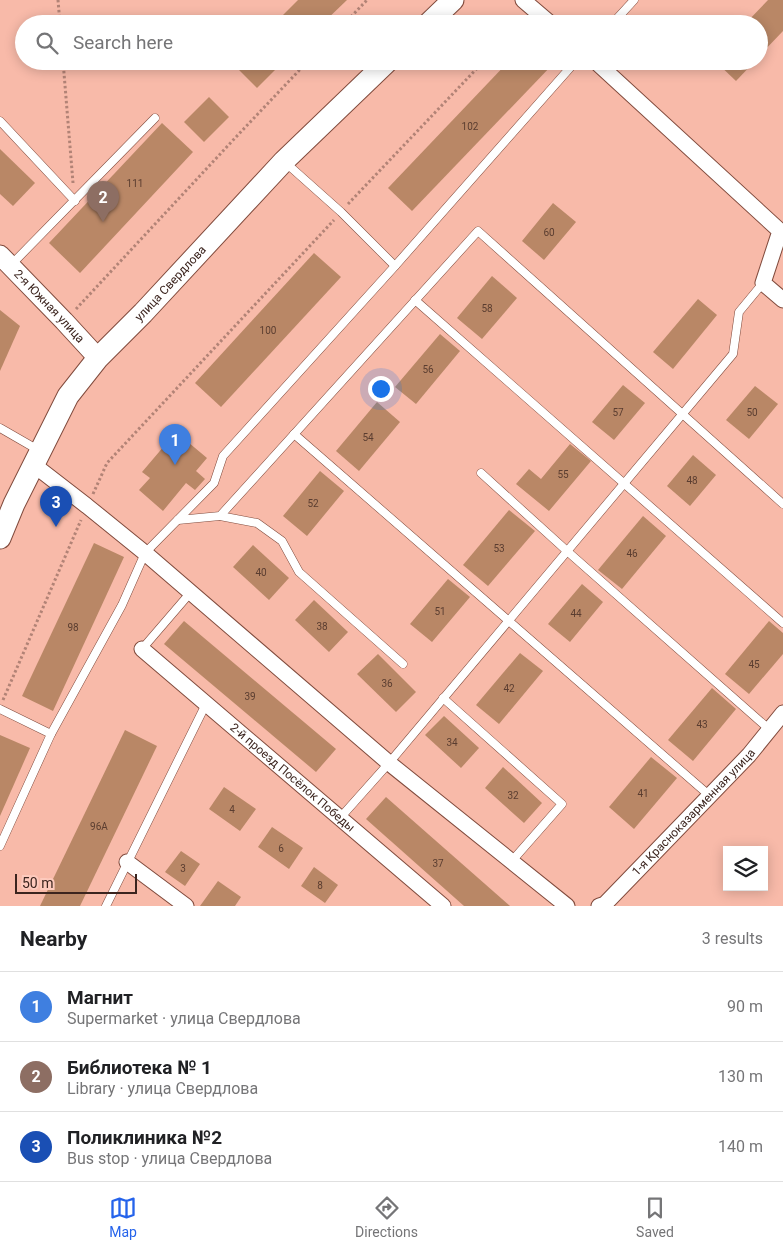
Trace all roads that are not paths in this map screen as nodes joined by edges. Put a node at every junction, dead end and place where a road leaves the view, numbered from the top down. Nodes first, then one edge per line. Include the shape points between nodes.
1 (523, 0) edge
2 (634, 0) edge
3 (446, 2) edge
4 (435, 15) edge
5 (540, 15) edge
6 (620, 15) edge
7 (379, 70) edge
8 (568, 70) edge
9 (605, 70) edge
10 (155, 118) dead end
11 (0, 121) edge
12 (284, 160) junction
13 (75, 201) junction
14 (781, 229) edge
15 (6, 260) edge
16 (395, 266) junction
17 (764, 282) junction
18 (415, 300) junction
19 (783, 300) edge
20 (98, 358) junction
21 (0, 428) edge
22 (294, 434) junction
23 (38, 458) junction
24 (481, 473) dead end
25 (783, 504) edge
26 (220, 516) junction
27 (178, 520) junction
28 (0, 538) edge
29 (567, 551) junction
30 (145, 553) junction
31 (191, 592) junction
32 (783, 623) edge
33 (142, 649) joint
34 (403, 664) dead end
35 (443, 698) junction
36 (206, 704) junction
37 (0, 708) edge
38 (783, 714) edge
39 (770, 730) junction
40 (51, 734) junction
41 (389, 763) junction
42 (710, 796) junction
43 (340, 818) junction
44 (0, 846) edge
45 (127, 862) junction
46 (511, 862) junction
47 (106, 906) edge
48 (186, 906) edge
49 (443, 906) edge
50 (567, 906) edge
51 (599, 906) edge

1 - 5 street
2 - 6 lane
3 - 4 main road
7 - 12 main road, улица Свердлова
8 - 16 lane
9 - 14 street
10 - 13 lane
11 - 13 lane
12 - 16 lane
12 - 20 main road, улица Свердлова
13 - 15 lane
14 - 17 street
15 - 20 street, 2-я Южная улица
16 - 27 lane via 223,456 214,483
17 - 19 street
17 - 29 lane via 740,312 733,354
18 - 22 lane
18 - 25 lane via 478,232
18 - 32 lane
20 - 23 main road, улица Свердлова via 68,396
21 - 23 lane
22 - 26 lane
22 - 42 lane
23 - 28 main road, улица Свердлова
23 - 30 street via 87,506
24 - 29 lane
26 - 27 lane
26 - 34 lane via 257,523 282,541 299,572
27 - 30 lane
29 - 35 lane
29 - 39 lane
30 - 31 street
30 - 40 lane via 122,605
31 - 33 lane
31 - 41 street
33 - 36 street, 2-й проезд Посёлок Победы
35 - 41 lane
35 - 46 lane via 562,804
36 - 43 street, 2-й проезд Посёлок Победы
36 - 45 lane
37 - 40 lane
38 - 39 street, 1-я Красноказарменная улица
39 - 42 street, 1-я Красноказарменная улица
40 - 44 lane
41 - 43 lane
41 - 46 street
42 - 51 street, 1-я Красноказарменная улица via 605,904
43 - 49 street, 2-й проезд Посёлок Победы
45 - 47 lane
45 - 48 street
46 - 50 street

